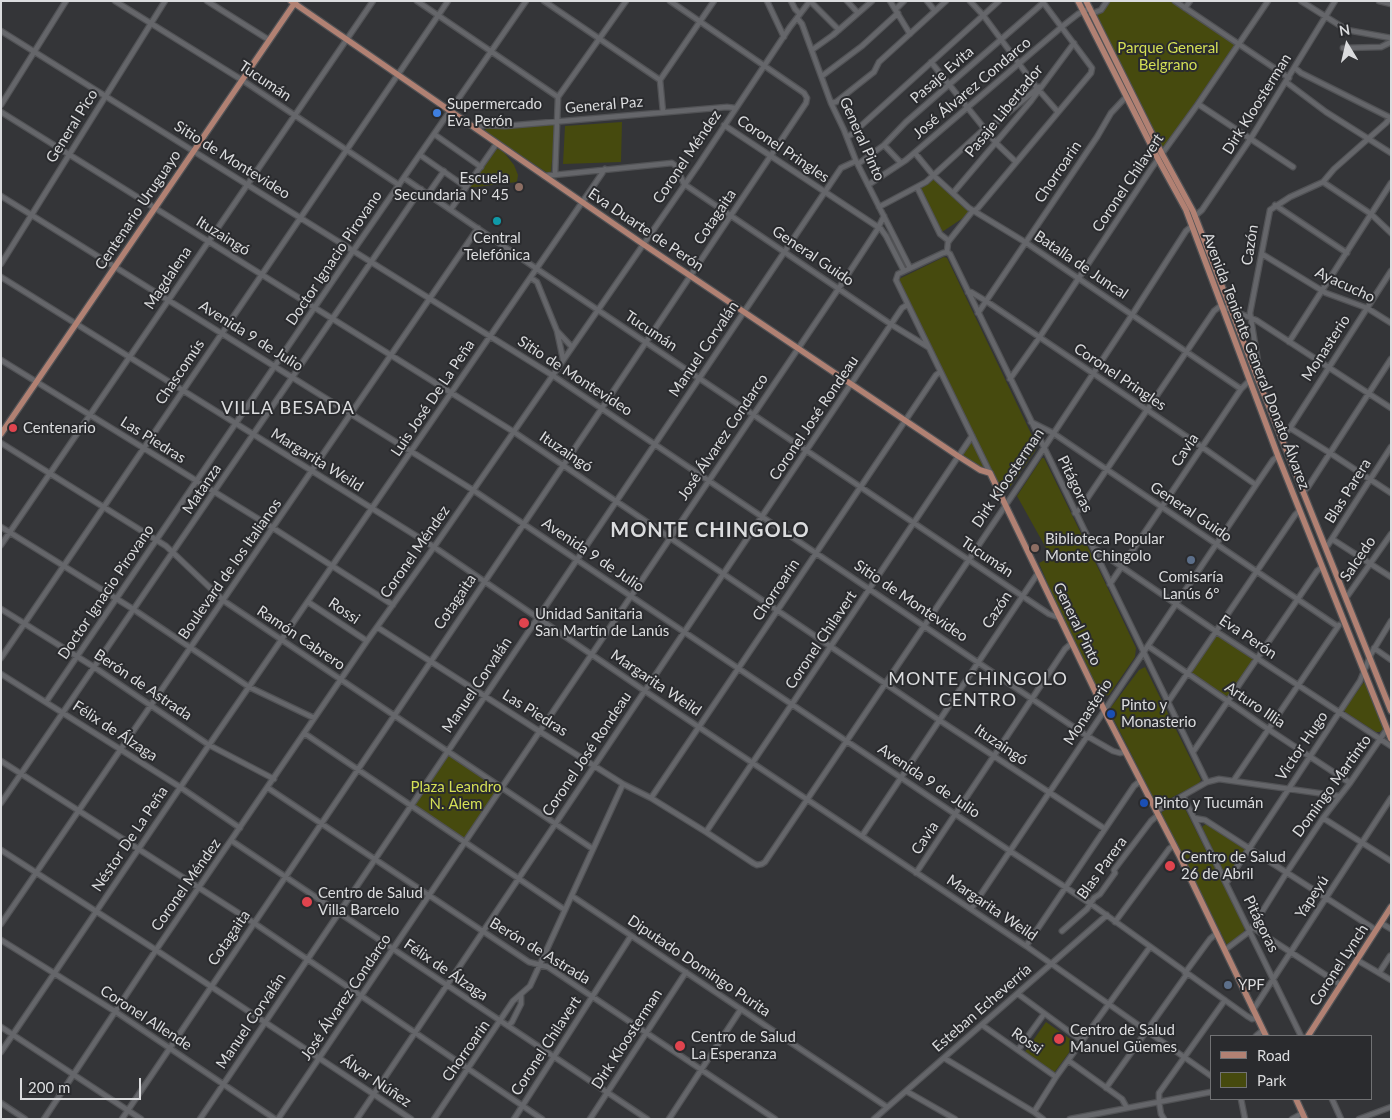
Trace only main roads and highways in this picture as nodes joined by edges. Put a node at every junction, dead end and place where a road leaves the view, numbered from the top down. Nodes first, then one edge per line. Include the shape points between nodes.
1 (1078, 1) edge
2 (1086, 1) edge
3 (294, 2) edge
4 (1160, 157) junction
5 (1, 434) edge
6 (990, 473) joint
7 (1390, 706) edge
8 (1391, 739) edge
9 (1391, 907) edge
10 (1266, 1035) edge
11 (1309, 1035) edge
12 (1296, 1100) edge
13 (1304, 1116) edge

1 - 4 main road, Avenida Teniente General Donato Álvarez
2 - 4 main road, Avenida Teniente General Donato Álvarez
3 - 5 main road, Centenario Uruguayo
3 - 6 main road, Eva Duarte de Perón via 643,244 958,456
4 - 7 main road, Avenida Teniente General Donato Álvarez via 1195,216
4 - 8 main road, Avenida Teniente General Donato Álvarez via 1192,226 1278,456
6 - 10 main road, General Pinto
9 - 11 main road, Coronel Lynch
12 - 13 main road

